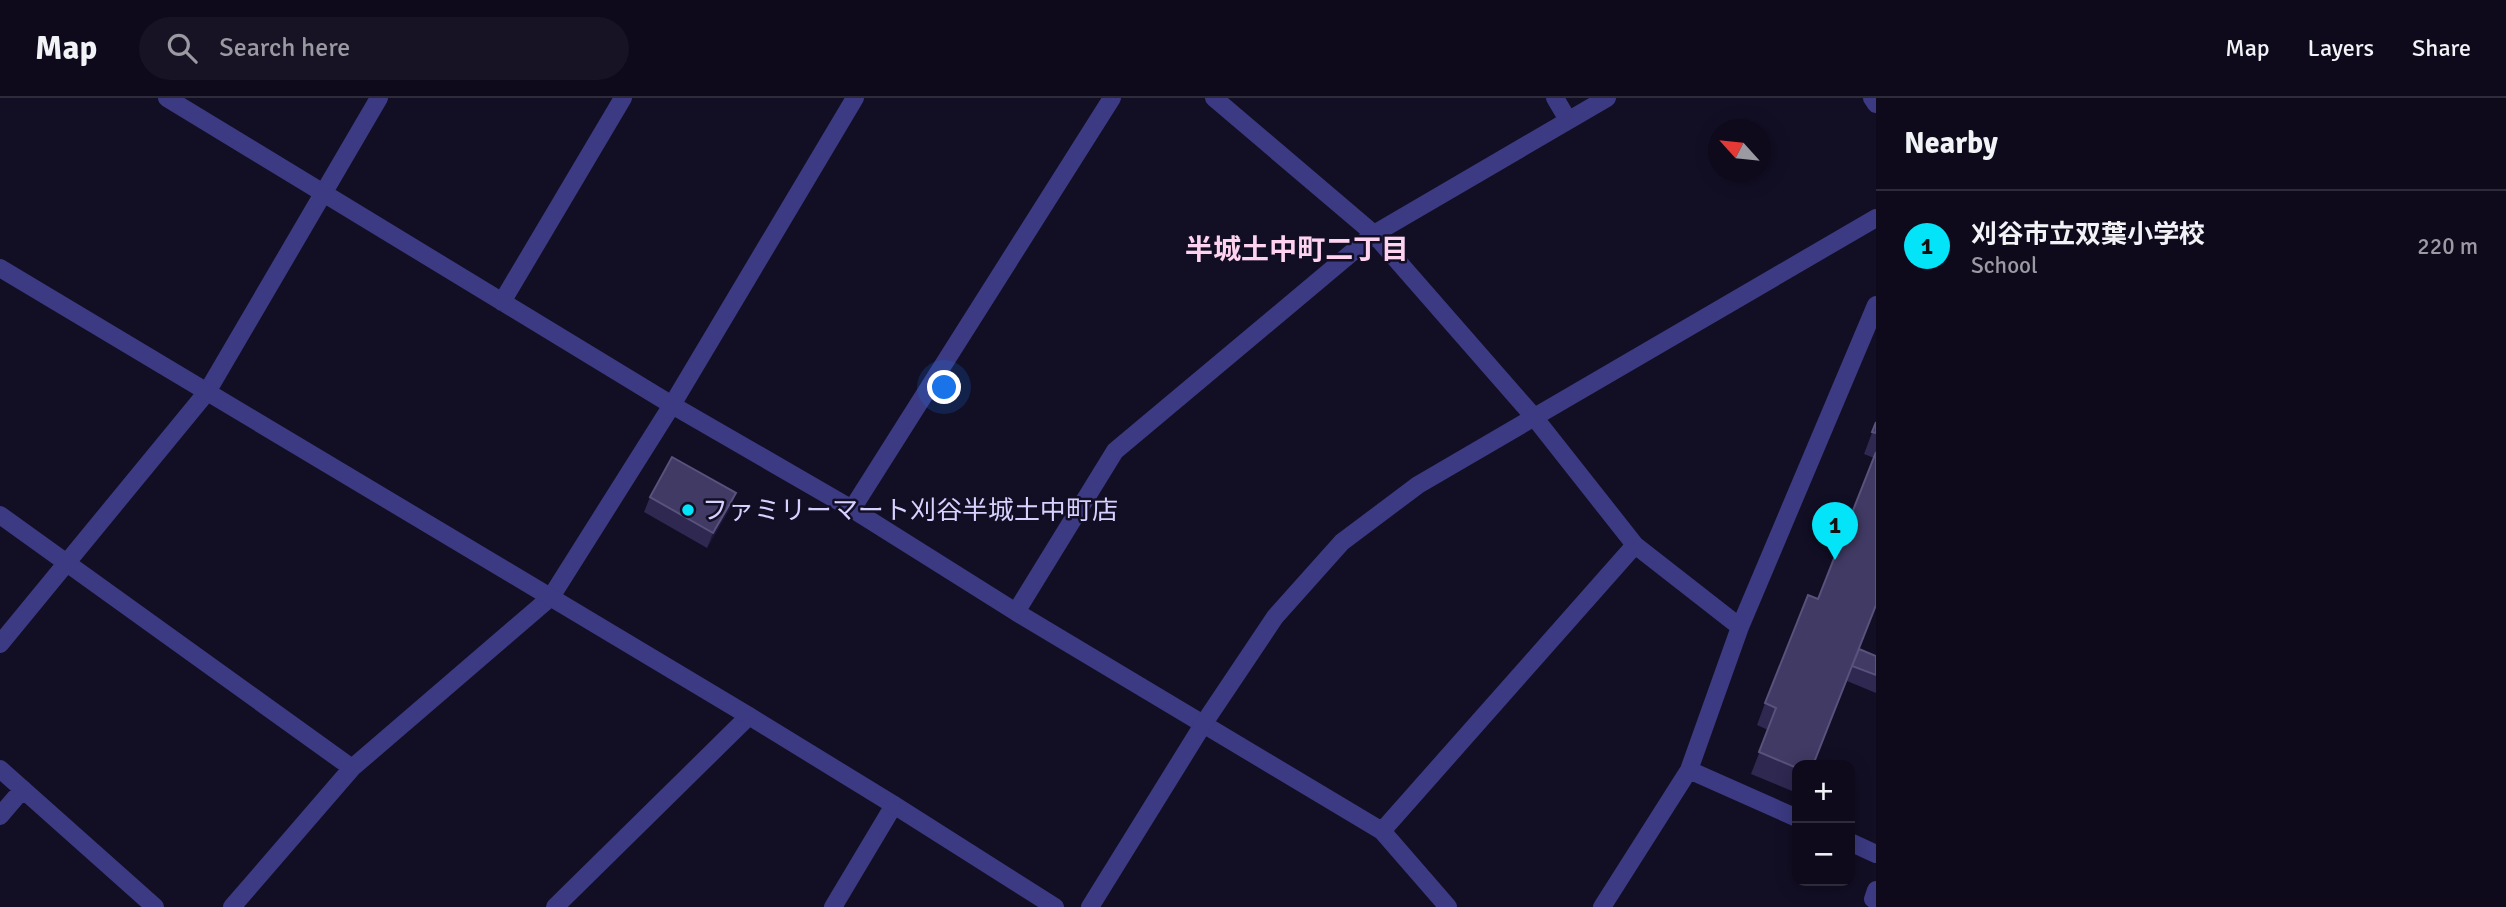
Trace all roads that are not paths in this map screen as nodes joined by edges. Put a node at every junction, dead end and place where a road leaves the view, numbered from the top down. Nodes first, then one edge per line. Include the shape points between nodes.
1 (167, 98) edge
2 (379, 98) edge
3 (623, 98) edge
4 (855, 98) edge
5 (1112, 98) edge
6 (1214, 98) edge
7 (1555, 98) edge
8 (1607, 98) edge
9 (1872, 98) edge
10 (1876, 104) edge
11 (1568, 120) junction
12 (322, 194) junction
13 (1876, 218) edge
14 (1374, 234) junction
15 (0, 268) edge
16 (502, 302) junction
17 (1876, 305) edge
18 (207, 392) junction
19 (672, 405) junction
20 (1534, 418) junction
21 (852, 509) junction
22 (0, 515) edge
23 (1634, 545) junction
24 (65, 563) junction
25 (551, 597) junction
26 (1016, 612) junction
27 (1740, 627) junction
28 (0, 644) edge
29 (749, 716) junction
30 (1204, 723) junction
31 (352, 768) junction
32 (0, 769) edge
33 (1689, 770) junction
34 (23, 789) junction
35 (894, 804) junction
36 (0, 816) edge
37 (1792, 816) edge
38 (1382, 831) junction
39 (1855, 844) edge
40 (1876, 854) edge
41 (155, 907) edge
42 (232, 907) edge
43 (555, 907) edge
44 (833, 907) edge
45 (1055, 907) edge
46 (1090, 907) edge
47 (1448, 907) edge
48 (1602, 907) edge

1 - 12 street
2 - 12 street
3 - 16 street
4 - 19 street
5 - 21 street
6 - 14 street
7 - 11 street
8 - 11 street
9 - 10 street
11 - 14 street
12 - 16 street
12 - 18 street
13 - 20 street
14 - 20 street
14 - 26 street via 1115,451
15 - 18 street
16 - 19 street
17 - 27 street
18 - 24 street
18 - 25 street
19 - 21 street
19 - 25 street
20 - 23 street
20 - 30 street via 1418,485 1342,542 1275,617
21 - 26 street
22 - 24 street
23 - 27 street
23 - 38 street
24 - 28 street
24 - 31 street
25 - 29 street
25 - 31 street
26 - 30 street
27 - 33 street
29 - 35 street
29 - 43 street
30 - 38 street
30 - 46 street
31 - 42 street
32 - 34 street
33 - 37 street
33 - 48 street
34 - 36 street
34 - 41 street
35 - 44 street
35 - 45 street
38 - 47 street
39 - 40 street

